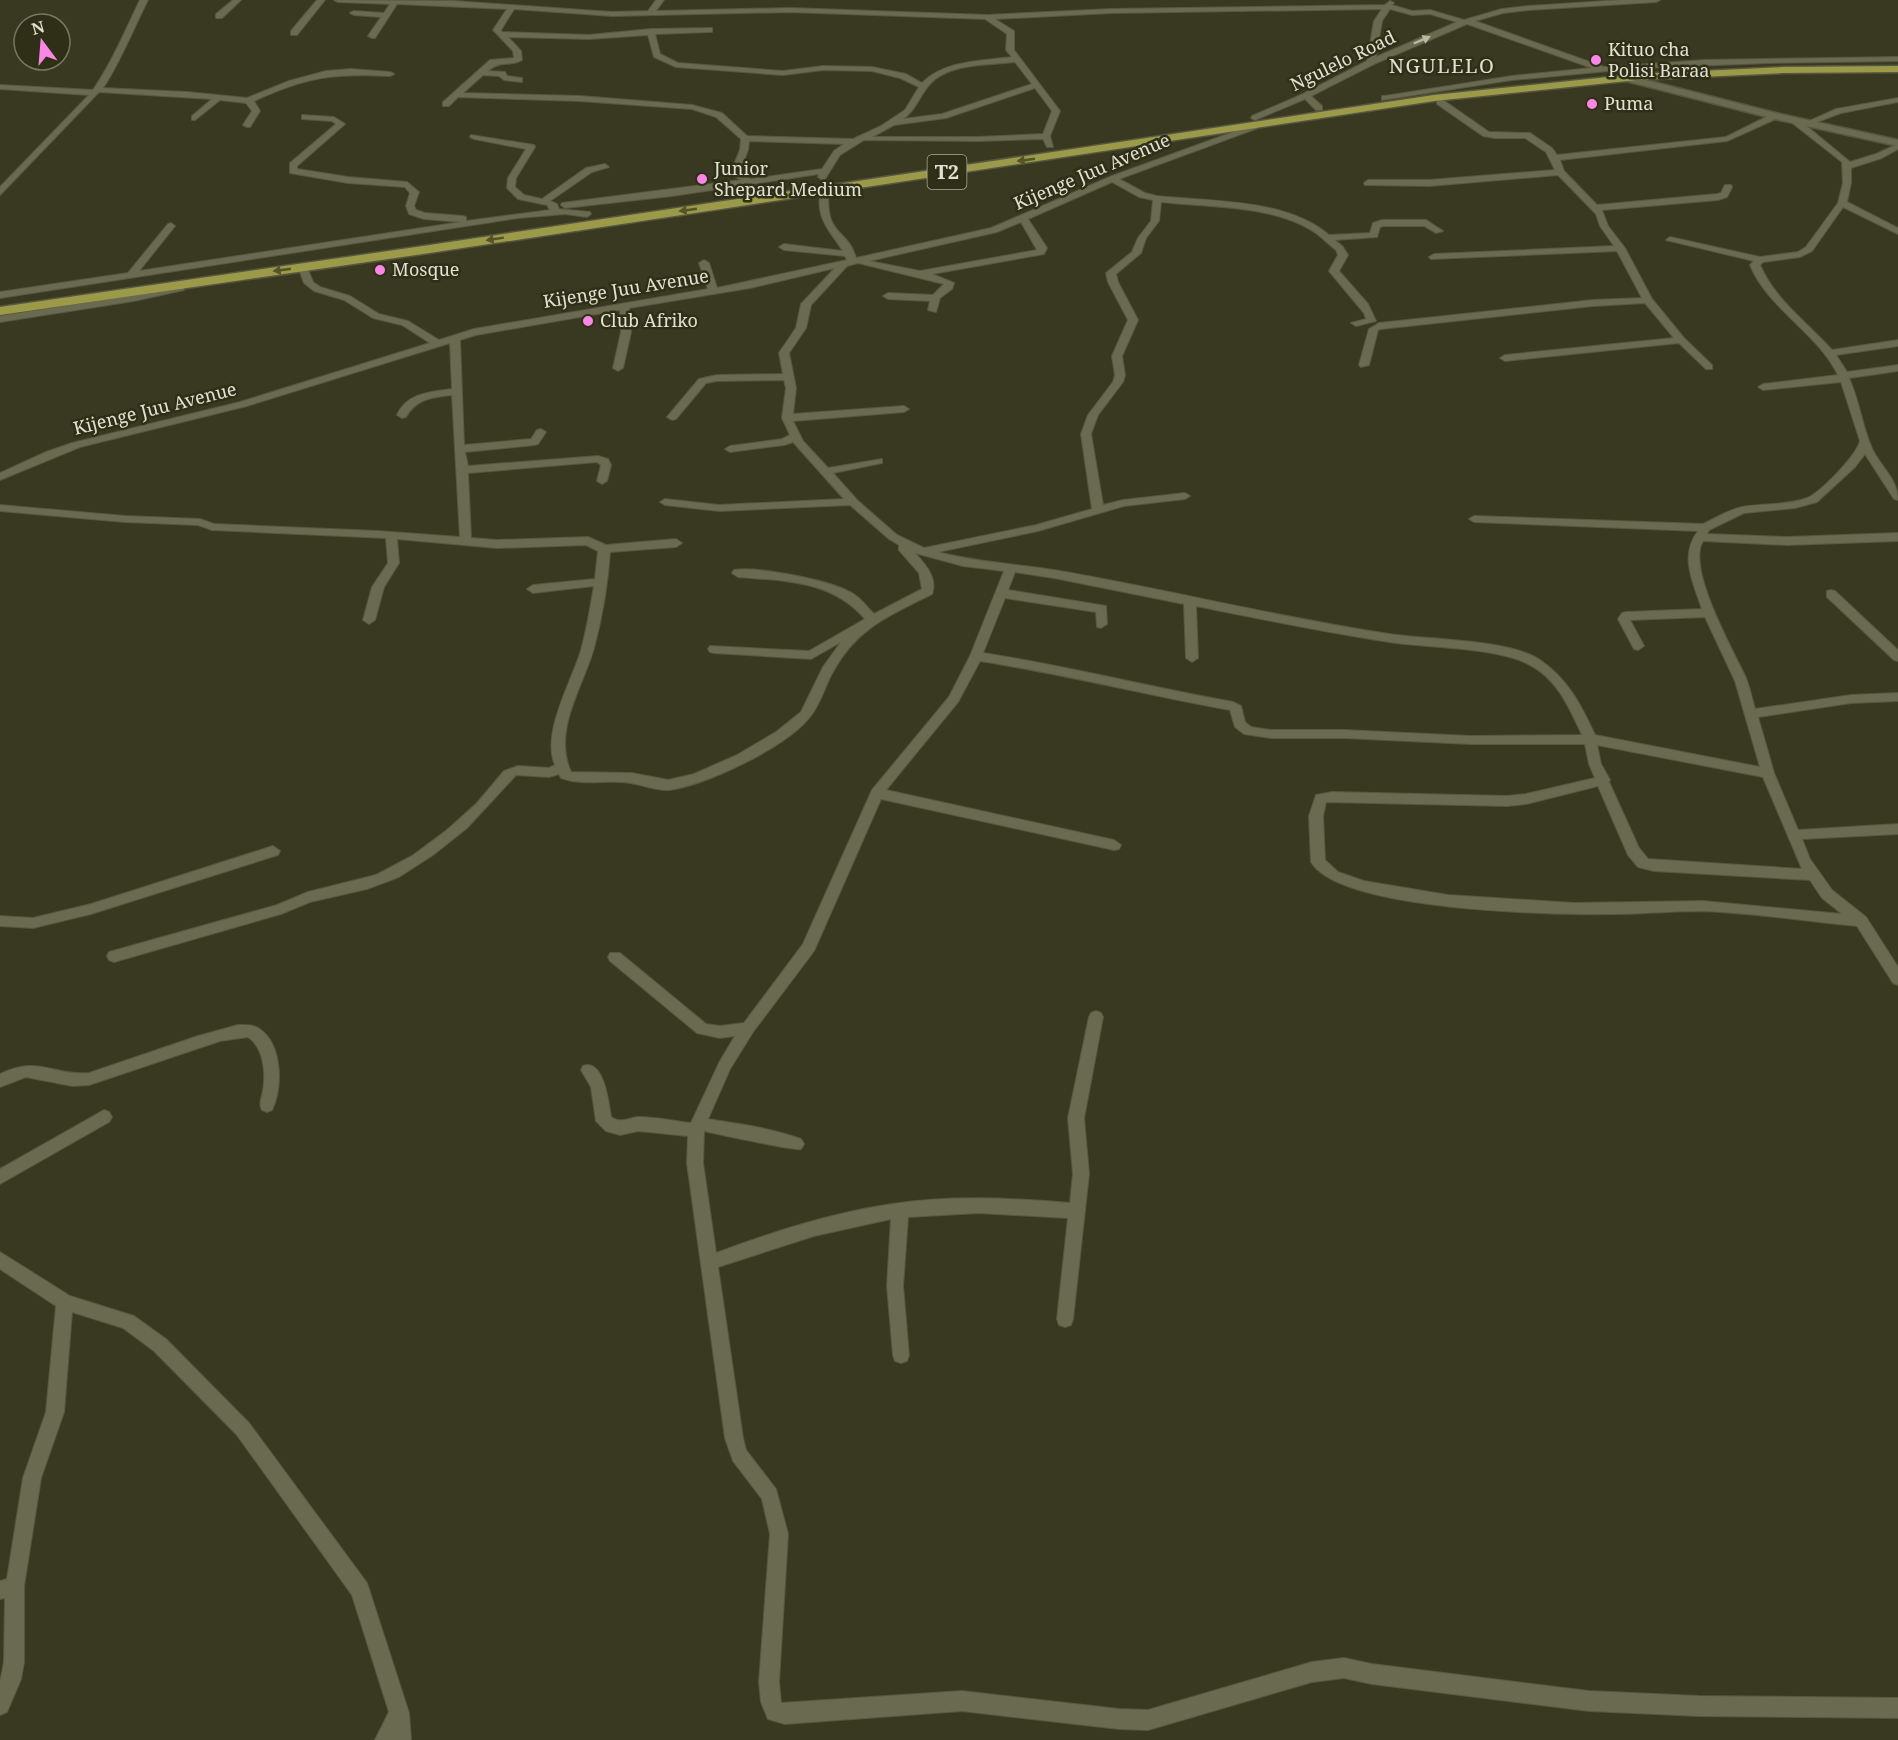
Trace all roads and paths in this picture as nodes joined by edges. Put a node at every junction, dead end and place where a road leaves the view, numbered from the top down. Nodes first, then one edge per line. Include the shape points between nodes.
1 (144, 0) edge
2 (237, 0) edge
3 (321, 0) edge
4 (338, 0) edge
5 (546, 0) edge
6 (660, 0) edge
7 (721, 0) edge
8 (1394, 0) edge
9 (1656, 0) edge
10 (395, 2) junction
11 (1314, 3) edge
12 (512, 7) junction
13 (1386, 7) junction
14 (539, 9) junction
15 (719, 10) junction
16 (354, 14) dead end
17 (650, 14) junction
18 (385, 15) junction
19 (219, 16) dead end
20 (987, 18) junction
21 (1465, 22) junction
22 (709, 30) dead end
23 (651, 31) junction
24 (294, 33) dead end
25 (502, 35) junction
26 (372, 36) dead end
27 (1017, 59) junction
28 (1898, 61) edge
29 (1371, 62) junction
30 (1898, 69) edge
31 (1609, 71) junction
32 (480, 72) junction
33 (390, 74) dead end
34 (1626, 78) junction
35 (519, 80) dead end
36 (1036, 85) junction
37 (923, 86) junction
38 (0, 87) edge
39 (97, 92) junction
40 (456, 95) junction
41 (1306, 96) junction
42 (218, 98) junction
43 (1898, 100) edge
44 (248, 101) junction
45 (1440, 102) dead end
46 (446, 104) dead end
47 (1319, 108) junction
48 (1774, 116) junction
49 (305, 117) dead end
50 (195, 118) dead end
51 (1794, 120) junction
52 (1255, 122) junction
53 (890, 123) junction
54 (1809, 123) junction
55 (247, 125) dead end
56 (474, 137) dead end
57 (745, 138) junction
58 (861, 140) junction
59 (1898, 144) edge
60 (1047, 146) junction
61 (1555, 158) junction
62 (1847, 166) junction
63 (605, 167) dead end
64 (1560, 172) junction
65 (1112, 179) junction
66 (823, 180) junction
67 (749, 181) junction
68 (1368, 183) dead end
69 (1728, 187) dead end
70 (1, 189) edge
71 (1157, 199) junction
72 (544, 201) junction
73 (1842, 203) junction
74 (1595, 208) junction
75 (555, 209) junction
76 (588, 214) junction
77 (521, 215) junction
78 (1024, 219) junction
79 (171, 226) dead end
80 (1439, 231) dead end
81 (1898, 231) edge
82 (1327, 238) junction
83 (1670, 240) dead end
84 (784, 247) dead end
85 (1620, 248) junction
86 (1434, 257) dead end
87 (851, 261) junction
88 (1760, 261) junction
89 (704, 263) dead end
90 (303, 267) junction
91 (923, 273) junction
92 (130, 276) junction
93 (215, 280) junction
94 (713, 291) junction
95 (0, 295) edge
96 (888, 296) dead end
97 (935, 298) junction
98 (1648, 300) junction
99 (0, 302) edge
100 (624, 307) junction
101 (0, 310) edge
102 (933, 310) dead end
103 (0, 320) edge
104 (1356, 323) dead end
105 (455, 337) junction
106 (1681, 340) junction
107 (1898, 343) edge
108 (438, 344) junction
109 (1830, 354) junction
110 (1505, 358) dead end
111 (1364, 365) dead end
112 (1708, 367) dead end
113 (618, 368) dead end
114 (1898, 368) edge
115 (790, 377) junction
116 (1843, 377) junction
117 (1763, 387) dead end
118 (457, 392) junction
119 (904, 409) dead end
120 (402, 415) dead end
121 (672, 417) dead end
122 (787, 418) junction
123 (541, 432) dead end
124 (795, 437) junction
125 (1864, 445) junction
126 (730, 448) dead end
127 (459, 449) junction
128 (878, 461) dead end
129 (463, 470) junction
130 (824, 472) junction
131 (1882, 473) junction
132 (1898, 474) edge
133 (0, 477) edge
134 (602, 481) dead end
135 (1185, 496) dead end
136 (1898, 497) edge
137 (665, 502) dead end
138 (853, 502) junction
139 (0, 508) edge
140 (1098, 511) junction
141 (1474, 519) dead end
142 (1702, 533) junction
143 (391, 537) junction
144 (893, 537) junction
145 (1898, 537) edge
146 (466, 542) junction
147 (676, 543) dead end
148 (604, 549) junction
149 (922, 552) junction
150 (1011, 568) junction
151 (738, 573) dead end
152 (600, 582) junction
153 (533, 590) dead end
154 (1000, 593) junction
155 (1830, 594) dead end
156 (1190, 601) junction
157 (1709, 613) junction
158 (369, 620) dead end
159 (869, 622) junction
160 (1101, 624) dead end
161 (1638, 646) dead end
162 (714, 649) dead end
163 (976, 656) junction
164 (1898, 657) edge
165 (1192, 658) dead end
166 (1898, 697) edge
167 (1752, 714) junction
168 (1590, 739) junction
169 (561, 768) junction
170 (1768, 773) junction
171 (1604, 780) junction
172 (877, 793) junction
173 (1898, 829) edge
174 (1793, 835) junction
175 (1114, 845) dead end
176 (273, 851) dead end
177 (1812, 875) junction
178 (0, 921) edge
179 (1861, 921) junction
180 (114, 957) dead end
181 (615, 957) dead end
182 (1898, 979) edge
183 (1096, 1017) dead end
184 (748, 1028) junction
185 (588, 1071) dead end
186 (0, 1081) edge
187 (267, 1105) dead end
188 (104, 1117) dead end
189 (697, 1127) junction
190 (796, 1144) dead end
191 (0, 1177) edge
192 (900, 1211) junction
193 (1076, 1212) junction
194 (0, 1260) edge
195 (709, 1263) junction
196 (65, 1302) junction
197 (1065, 1319) dead end
198 (901, 1355) dead end
199 (8, 1588) edge
200 (0, 1705) edge
201 (1898, 1708) edge
202 (399, 1713) junction
203 (385, 1740) edge
204 (401, 1740) edge

1 - 39 street via 113,68
2 - 19 street
3 - 24 street
4 - 10 street
5 - 14 street
6 - 17 street
7 - 15 street
8 - 13 street
9 - 21 street, Ngulelo Road via 1502,11
10 - 12 street
10 - 18 street
11 - 13 street
11 - 20 street
12 - 14 street
12 - 25 street via 497,30
13 - 21 street via 1412,13 1432,12
13 - 29 street via 1378,21
14 - 17 street
15 - 17 street
15 - 20 street via 918,11
16 - 18 street
18 - 26 street
20 - 27 street via 1011,33 1010,50
29 -> 21 street, Ngulelo Road
21 - 31 street
22 - 23 street
23 - 25 street via 589,37
23 - 37 street via 657,55 676,65 773,73 873,69 903,76
25 - 32 street via 518,51 519,59 494,61
27 - 36 street
27 - 37 street via 949,70
28 - 31 highway, T2
29 - 41 street, Ngulelo Road
30 - 34 highway, T2
31 - 47 highway, T2
32 - 35 street
32 - 40 street
33 - 44 street via 326,74
34 - 48 street
34 - 52 highway, T2
36 - 53 street via 943,116
36 - 60 street via 1056,111
37 - 53 street via 909,111
38 - 39 street
39 - 42 street
39 - 70 street
40 - 46 street
40 - 57 street via 621,100 696,108 714,112
41 - 47 street
41 - 52 street, Ngulelo Road
42 - 44 street
42 - 50 street
43 - 54 street via 1839,111
44 - 55 street via 256,111
45 - 61 street via 1482,132 1495,136 1527,135
47 - 52 highway, T2
48 - 51 street
48 - 61 street via 1727,139
49 - 77 street via 334,119 341,124 293,165 293,171 407,185 415,192 410,209 416,214 470,219
51 - 54 street
51 - 62 street via 1838,153
52 - 60 highway, T2 via 1101,143
52 - 65 street, Kijenge Juu Avenue
53 - 58 street
54 - 59 street
56 - 72 street via 531,147 512,178 511,188 521,197
57 - 58 street
57 - 67 street via 734,174
58 - 60 street via 978,139
58 - 66 street via 837,151 828,161
59 - 62 street via 1879,156
60 - 66 highway, T2
61 - 64 street
62 - 73 street
63 - 72 street via 589,170
64 - 68 street via 1429,183
64 - 74 street
65 - 71 street
65 - 78 street, Kijenge Juu Avenue
66 - 67 street
66 - 76 highway, T2
66 - 87 street via 825,221
66 -> 90 highway, T2
67 - 75 street
69 - 74 street via 1718,197
71 - 82 street via 1275,212 1308,224
71 - 140 street via 1155,221 1136,253 1111,273 1133,320 1117,356 1118,382 1093,415 1086,434
72 - 75 street
73 - 81 street
73 - 88 street via 1809,249
74 - 85 street
75 - 76 street
75 - 77 street
76 - 99 highway, T2
77 - 92 street
78 - 87 street, Kijenge Juu Avenue via 983,233
78 - 91 street via 1041,252
79 - 92 street
80 - 82 street via 1426,223 1382,223 1376,225 1374,235
82 - 104 street via 1343,255 1334,271 1336,275 1350,286 1370,314 1371,321
83 - 88 street
84 - 87 street
85 - 86 street
85 - 98 street
87 - 91 street
87 - 94 street, Kijenge Juu Avenue
87 - 115 street via 806,304 801,328 784,353
88 - 109 street via 1755,265 1758,274 1786,310
89 - 94 street
90 -> 93 highway, T2
90 - 108 street via 309,283 317,289 348,298 376,316 405,323
91 - 97 street via 950,285
92 - 95 street
93 - 101 highway, T2
93 - 103 street
94 - 100 street, Kijenge Juu Avenue
96 - 97 street
97 - 102 street
98 - 106 street
98 - 111 street via 1379,326 1374,329
100 - 105 street, Kijenge Juu Avenue
100 - 113 street via 626,332
105 - 108 street, Kijenge Juu Avenue
105 - 118 street
106 - 110 street
106 - 112 street
107 - 109 street
108 - 133 street, Kijenge Juu Avenue via 243,404 76,445
109 - 116 street
114 - 116 street
115 - 121 street via 704,381
115 - 122 street
116 - 117 street
116 - 125 street via 1866,441
118 - 120 street via 413,400
118 - 127 street
119 - 122 street
122 - 124 street
123 - 127 street via 534,442
124 - 126 street via 784,442
124 - 130 street
125 - 131 street
125 - 142 street via 1851,465 1813,500 1733,513
127 - 129 street
128 - 130 street
129 - 134 street via 598,459 606,465
129 - 146 street
130 - 138 street
131 - 132 street
131 - 136 street
135 - 140 street via 1124,503
137 - 138 street via 719,508
138 - 144 street
139 - 143 street via 200,522 212,527
140 - 149 street
141 - 142 street via 1673,525
142 - 145 street via 1787,541
142 - 157 street via 1694,546 1694,560
143 - 146 street
143 - 158 street via 394,567 380,584
144 - 149 street
144 - 159 street via 915,561 930,589
146 - 148 street via 588,542
147 - 148 street
148 - 152 street
149 - 150 street
150 - 154 street
150 - 156 street
151 - 159 street via 826,586 858,603
152 - 153 street
152 - 169 street via 586,654 561,719
154 - 160 street via 1102,609
154 - 163 street
155 - 164 street
156 - 165 street
156 - 168 street via 1390,638 1525,656 1563,686
157 - 161 street via 1626,616
157 - 167 street
159 - 162 street via 807,656
159 - 169 street via 842,648 804,718 731,763 670,785 624,778 572,777 566,776
163 - 168 street via 1233,706 1239,724 1248,731 1432,740
163 - 172 street via 954,699
166 - 167 street via 1851,699
167 - 170 street
168 - 170 street
168 - 171 street via 1595,764
169 - 180 street via 548,773 509,773 480,808 395,873 298,898 273,911
170 - 174 street
171 - 177 street via 1633,851 1643,863
171 - 179 street via 1507,801 1321,798 1316,816 1320,869 1381,891 1417,898 1599,909 1704,906
172 - 175 street
172 - 184 street via 809,947
173 - 174 street
174 - 177 street
176 - 178 street via 91,909 33,922
177 - 179 street via 1827,894
179 - 182 street
181 - 184 street via 702,1029 720,1032
183 - 193 street via 1076,1118 1081,1162
184 - 189 street via 725,1065
185 - 189 street via 598,1084 604,1121 611,1126
186 - 187 street via 24,1071 70,1080 89,1079 247,1030 263,1044 269,1063 272,1085
188 - 191 street
189 - 190 street via 764,1135
189 - 195 street via 695,1163
192 - 193 street via 1019,1206
192 - 195 street via 772,1240
192 - 198 street via 895,1286
193 - 197 street
194 - 196 street
195 - 201 street via 739,1455 770,1495 779,1534 770,1682 775,1712 971,1701 1148,1720 1312,1672 1344,1668 1589,1701
196 - 199 street via 55,1412 32,1479
196 - 202 street via 128,1322 160,1345 243,1430 360,1590
199 - 200 street via 14,1662
202 - 203 street
202 - 204 street

